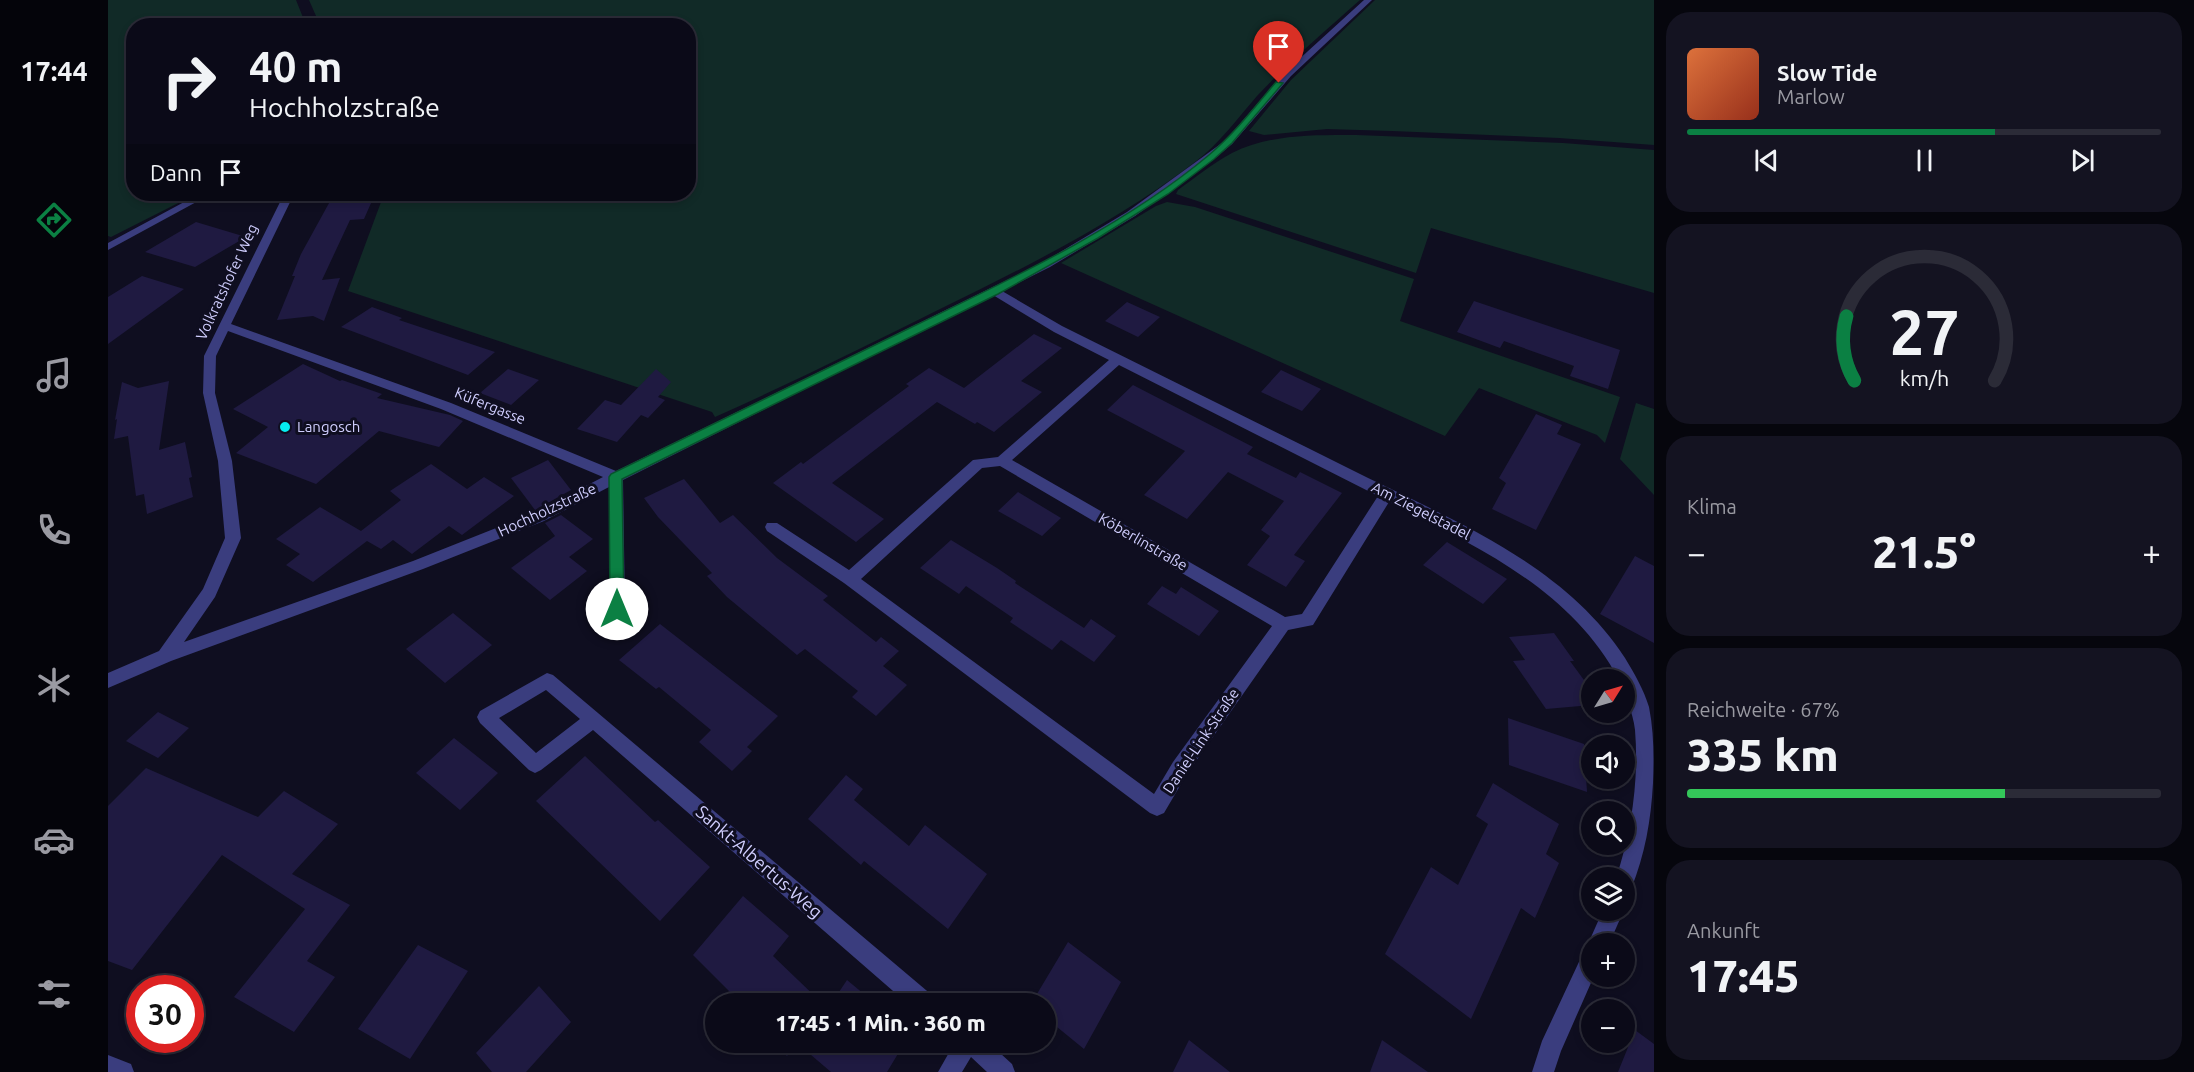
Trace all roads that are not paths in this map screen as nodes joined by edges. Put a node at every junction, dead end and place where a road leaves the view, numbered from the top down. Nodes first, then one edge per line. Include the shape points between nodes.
1 (1368, 0) edge
2 (193, 201) edge
3 (285, 201) edge
4 (108, 247) edge
5 (994, 291) junction
6 (226, 326) junction
7 (1118, 358) junction
8 (1002, 461) junction
9 (615, 477) junction
10 (1387, 493) junction
11 (772, 527) dead end
12 (849, 579) junction
13 (617, 609) dead end
14 (1283, 624) junction
15 (165, 656) junction
16 (108, 681) edge
17 (1637, 695) junction
18 (1654, 701) edge
19 (593, 720) junction
20 (1629, 867) edge
21 (1581, 980) edge
22 (912, 993) edge
23 (962, 1053) edge
24 (982, 1053) edge
25 (108, 1066) edge
26 (123, 1072) edge
27 (949, 1072) edge
28 (1004, 1072) edge
29 (1543, 1072) edge

1 - 5 street, Hochholzstraße via 1308,54 1229,142 1195,171 1095,236
2 - 4 street
3 - 6 street, Volkratshofer Weg
5 - 7 street, Am Ziegelstadel via 1058,330
5 - 9 street, Hochholzstraße
6 - 9 street, Küfergasse via 446,406
6 - 15 street, Volkratshofer Weg via 210,356 209,393 225,461 233,538 209,592
7 - 8 street
7 - 10 street, Am Ziegelstadel
8 - 12 street via 978,464
8 - 14 street, Köberlinstraße
9 - 13 street
9 - 15 street, Hochholzstraße via 540,517 495,535
10 - 14 street via 1307,620
10 - 17 street, Am Ziegelstadel via 1504,555 1568,599 1603,639
11 - 12 street, Daniel-Link-Straße
12 - 14 street, Daniel-Link-Straße via 1157,807 1180,768
15 - 16 street, Hochholzstraße
17 - 18 street
17 - 20 street, Am Ziegelstadel via 1644,728 1642,811
19 - 19 street, Sankt-Albertus-Weg via 535,764 486,717 547,680
19 - 22 street, Sankt-Albertus-Weg
21 - 29 street
23 - 27 street
24 - 28 street
25 - 26 street

